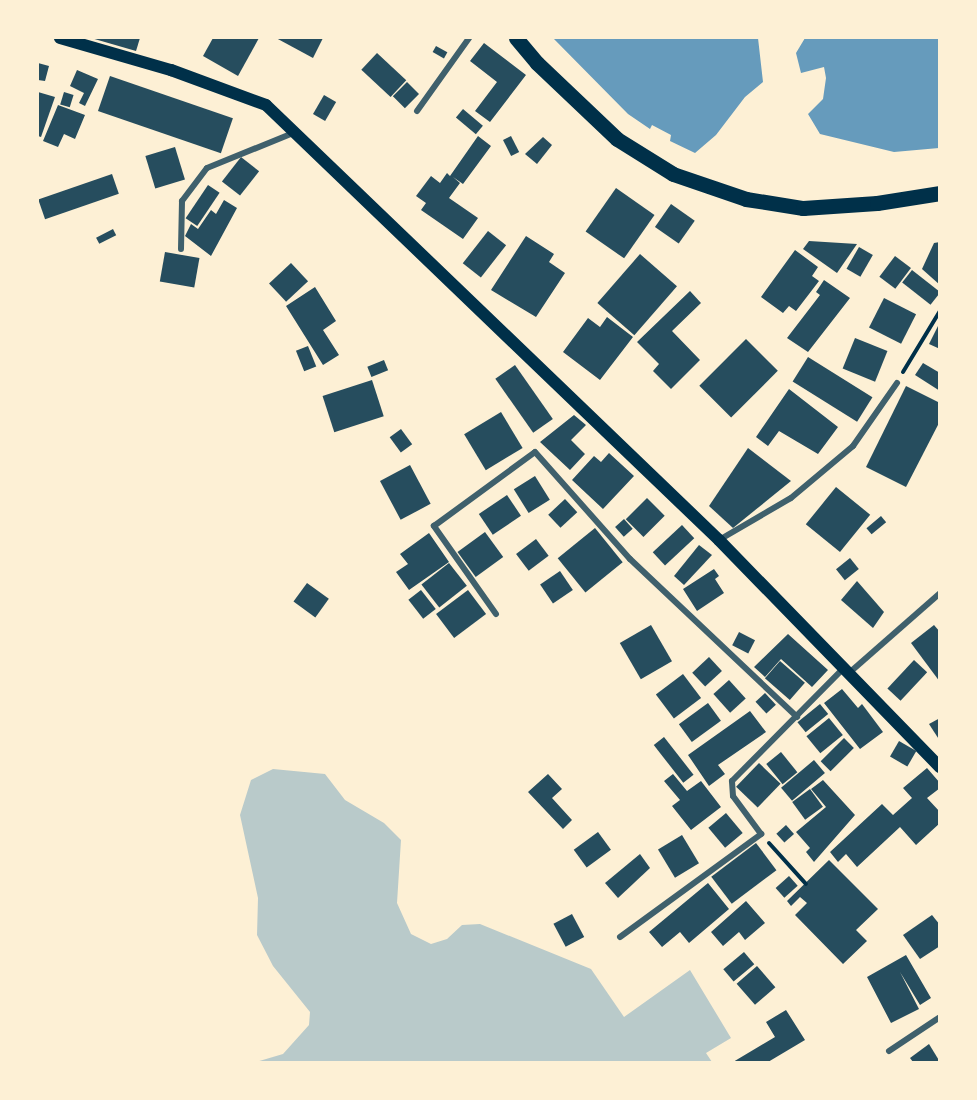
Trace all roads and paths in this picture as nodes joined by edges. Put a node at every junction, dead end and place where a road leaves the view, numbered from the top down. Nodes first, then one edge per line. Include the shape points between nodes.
1 (60, 38) edge
2 (469, 38) edge
3 (516, 38) edge
4 (417, 111) dead end
5 (293, 133) junction
6 (939, 193) edge
7 (181, 249) dead end
8 (939, 311) edge
9 (897, 383) joint
10 (718, 540) junction
11 (939, 593) edge
12 (496, 614) dead end
13 (846, 671) junction
14 (797, 717) junction
15 (939, 767) edge
16 (761, 834) junction
17 (806, 884) dead end
18 (620, 938) dead end
19 (939, 1017) edge
20 (889, 1051) dead end

1 - 5 main road via 171,70 266,105
2 - 4 street
3 - 6 main road via 617,139 673,174 746,200 803,208 877,203
5 - 7 street via 207,168 182,201
5 - 10 main road
8 - 9 path
9 - 10 street via 853,446 791,498
10 - 13 main road
11 - 13 street
12 - 14 street via 434,526 535,452 630,559
13 - 14 street
13 - 15 main road
14 - 16 street via 730,786
16 - 17 path
16 - 18 street
19 - 20 street

